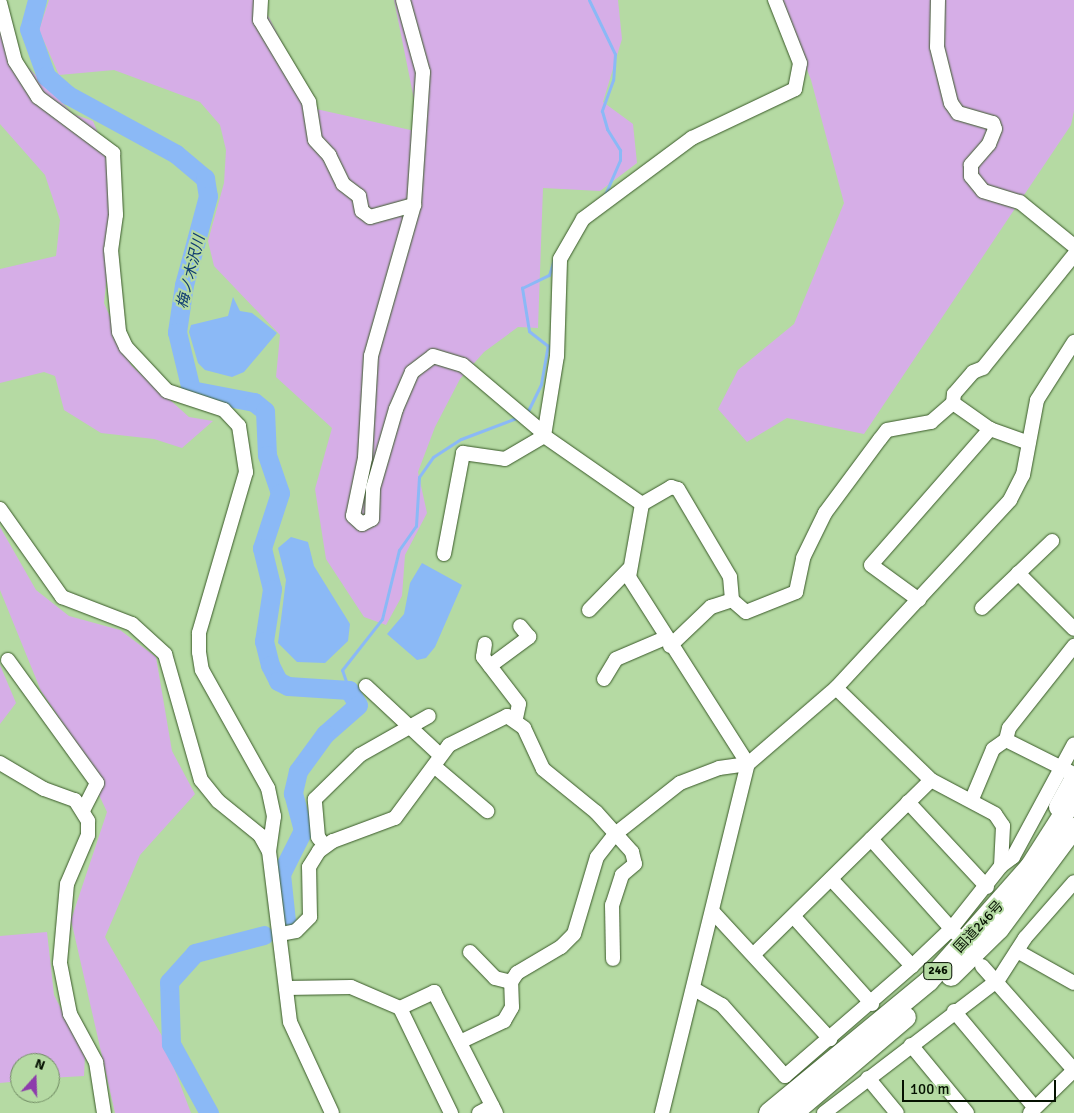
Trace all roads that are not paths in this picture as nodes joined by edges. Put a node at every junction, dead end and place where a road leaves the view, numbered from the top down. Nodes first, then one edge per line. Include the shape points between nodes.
1 (261, 0) edge
2 (403, 0) edge
3 (938, 0) edge
4 (0, 3) edge
5 (778, 3) edge
6 (414, 205) junction
7 (1074, 246) edge
8 (1074, 255) edge
9 (1074, 342) edge
10 (953, 403) junction
11 (990, 429) junction
12 (542, 433) junction
13 (1029, 443) junction
14 (642, 504) junction
15 (0, 509) edge
16 (1052, 540) dead end
17 (444, 554) dead end
18 (629, 569) junction
19 (1018, 573) junction
20 (732, 600) junction
21 (919, 600) junction
22 (982, 608) dead end
23 (589, 610) dead end
24 (520, 626) dead end
25 (1074, 629) edge
26 (667, 642) junction
27 (485, 644) dead end
28 (1074, 646) edge
29 (8, 660) dead end
30 (490, 666) junction
31 (604, 679) dead end
32 (366, 686) dead end
33 (836, 688) junction
34 (429, 716) dead end
35 (516, 718) junction
36 (409, 727) junction
37 (1006, 740) junction
38 (1074, 744) edge
39 (437, 760) junction
40 (0, 763) edge
41 (748, 764) junction
42 (1069, 773) edge
43 (931, 780) junction
44 (1074, 798) edge
45 (972, 799) junction
46 (908, 802) junction
47 (84, 809) junction
48 (487, 811) dead end
49 (1074, 828) edge
50 (614, 835) junction
51 (871, 839) junction
52 (325, 846) junction
53 (1074, 850) edge
54 (269, 851) junction
55 (1001, 866) junction
56 (1030, 868) junction
57 (831, 879) junction
58 (1074, 882) edge
59 (987, 887) junction
60 (713, 912) junction
61 (794, 917) junction
62 (999, 929) junction
63 (953, 931) junction
64 (281, 934) junction
65 (1017, 951) junction
66 (470, 952) dead end
67 (754, 954) junction
68 (613, 959) dead end
69 (912, 966) junction
70 (982, 966) dead end
71 (998, 980) junction
72 (511, 982) junction
73 (1074, 983) edge
74 (286, 988) junction
75 (694, 989) junction
76 (872, 1004) junction
77 (400, 1008) junction
78 (954, 1011) junction
79 (830, 1039) junction
80 (460, 1042) junction
81 (911, 1045) junction
82 (1074, 1070) edge
83 (868, 1078) junction
84 (494, 1109) edge
85 (1033, 1111) edge
86 (104, 1113) edge
87 (332, 1113) edge
88 (451, 1113) edge
89 (479, 1113) edge
90 (662, 1113) edge
91 (769, 1113) edge
92 (793, 1113) edge
93 (824, 1113) edge
94 (897, 1113) edge
95 (967, 1113) edge

1 - 6 street via 260,20 308,102 315,140 329,154 343,184 359,196 362,211 370,216
2 - 6 street via 423,72
3 - 7 street via 938,48 951,103 958,113 993,123 995,129 989,144 971,165 971,176 983,191 1020,202
4 - 54 street via 15,61 38,97 113,153 116,215 111,250 119,332 126,347 167,390 224,410 239,426 246,472 199,633 199,652 202,670 268,788 274,816
5 - 12 street via 800,64 795,89 726,120 668,154 589,213 571,234 558,272 557,356
6 - 12 street via 371,356 365,458 353,516 362,524 372,520 373,488 396,409 412,372 433,356 463,365
8 - 10 street via 983,368 973,372 954,394
9 - 13 street via 1037,400
10 - 11 street
10 - 20 street via 931,422 887,430 825,513 803,558 796,592 746,612
11 - 13 street
11 - 21 street via 871,565
12 - 14 street
12 - 17 street via 506,458 463,453
13 - 21 street via 1023,475 1010,500
14 - 18 street
14 - 20 street via 671,487 678,490 730,577
15 - 54 street via 62,597 132,624 165,654 201,780 218,802 260,835
16 - 19 street
18 - 23 street
18 - 26 street via 641,601
19 - 22 street
19 - 25 street
20 - 26 street via 711,607
21 - 33 street
24 - 30 street via 529,637
26 - 31 street via 616,659
26 - 41 street
27 - 30 street via 483,657
28 - 37 street via 1009,728
29 - 47 street via 97,783
30 - 35 street via 519,704
32 - 36 street
33 - 41 street
33 - 43 street
34 - 36 street
35 - 39 street via 507,716 464,735
35 - 50 street via 543,770 596,812
36 - 39 street
36 - 52 street via 360,755 315,799 318,837
37 - 42 street
37 - 45 street via 993,749
38 - 42 street
39 - 48 street
39 - 52 street via 395,818
40 - 47 street
41 - 50 street via 719,768 680,783
41 - 60 street
42 - 55 street via 1014,856
42 - 56 highway
43 - 45 street
43 - 46 street
44 - 56 highway, 国道246号 / 246
45 - 55 street via 1003,826
46 - 51 street
46 - 59 street
47 - 86 street via 88,835 67,884 60,963 70,1014 96,1062
49 - 62 highway, 国道246号 / 246
50 - 68 street via 632,852 635,864 622,875 612,905
50 - 72 street via 597,857 574,934 561,947 516,973
51 - 57 street
51 - 63 street
52 - 64 street via 309,867 310,917 296,932
53 - 62 highway via 1018,923
54 - 64 street
55 - 59 street
56 - 91 highway, 国道246号 / 246 via 929,981
57 - 61 street
57 - 69 street
58 - 65 street
59 - 63 street
60 - 67 street
60 - 75 street
61 - 67 street
61 - 76 street
62 - 92 highway, 国道246号 / 246 via 932,995
63 - 69 street
64 - 74 street
65 - 71 street
65 - 73 street
66 - 72 street via 495,978
67 - 79 street
69 - 76 street
70 - 71 street
71 - 78 street
71 - 82 street
72 - 80 street via 509,1014
74 - 77 street via 351,987
74 - 87 street via 298,1043
75 - 79 street via 722,1005 785,1076
75 - 90 street
76 - 79 street
77 - 80 street via 434,992
77 - 88 street
78 - 81 street
78 - 85 street
80 - 84 street
81 - 83 street
81 - 95 street
82 - 85 street
83 - 93 street
83 - 94 street
84 - 89 street

